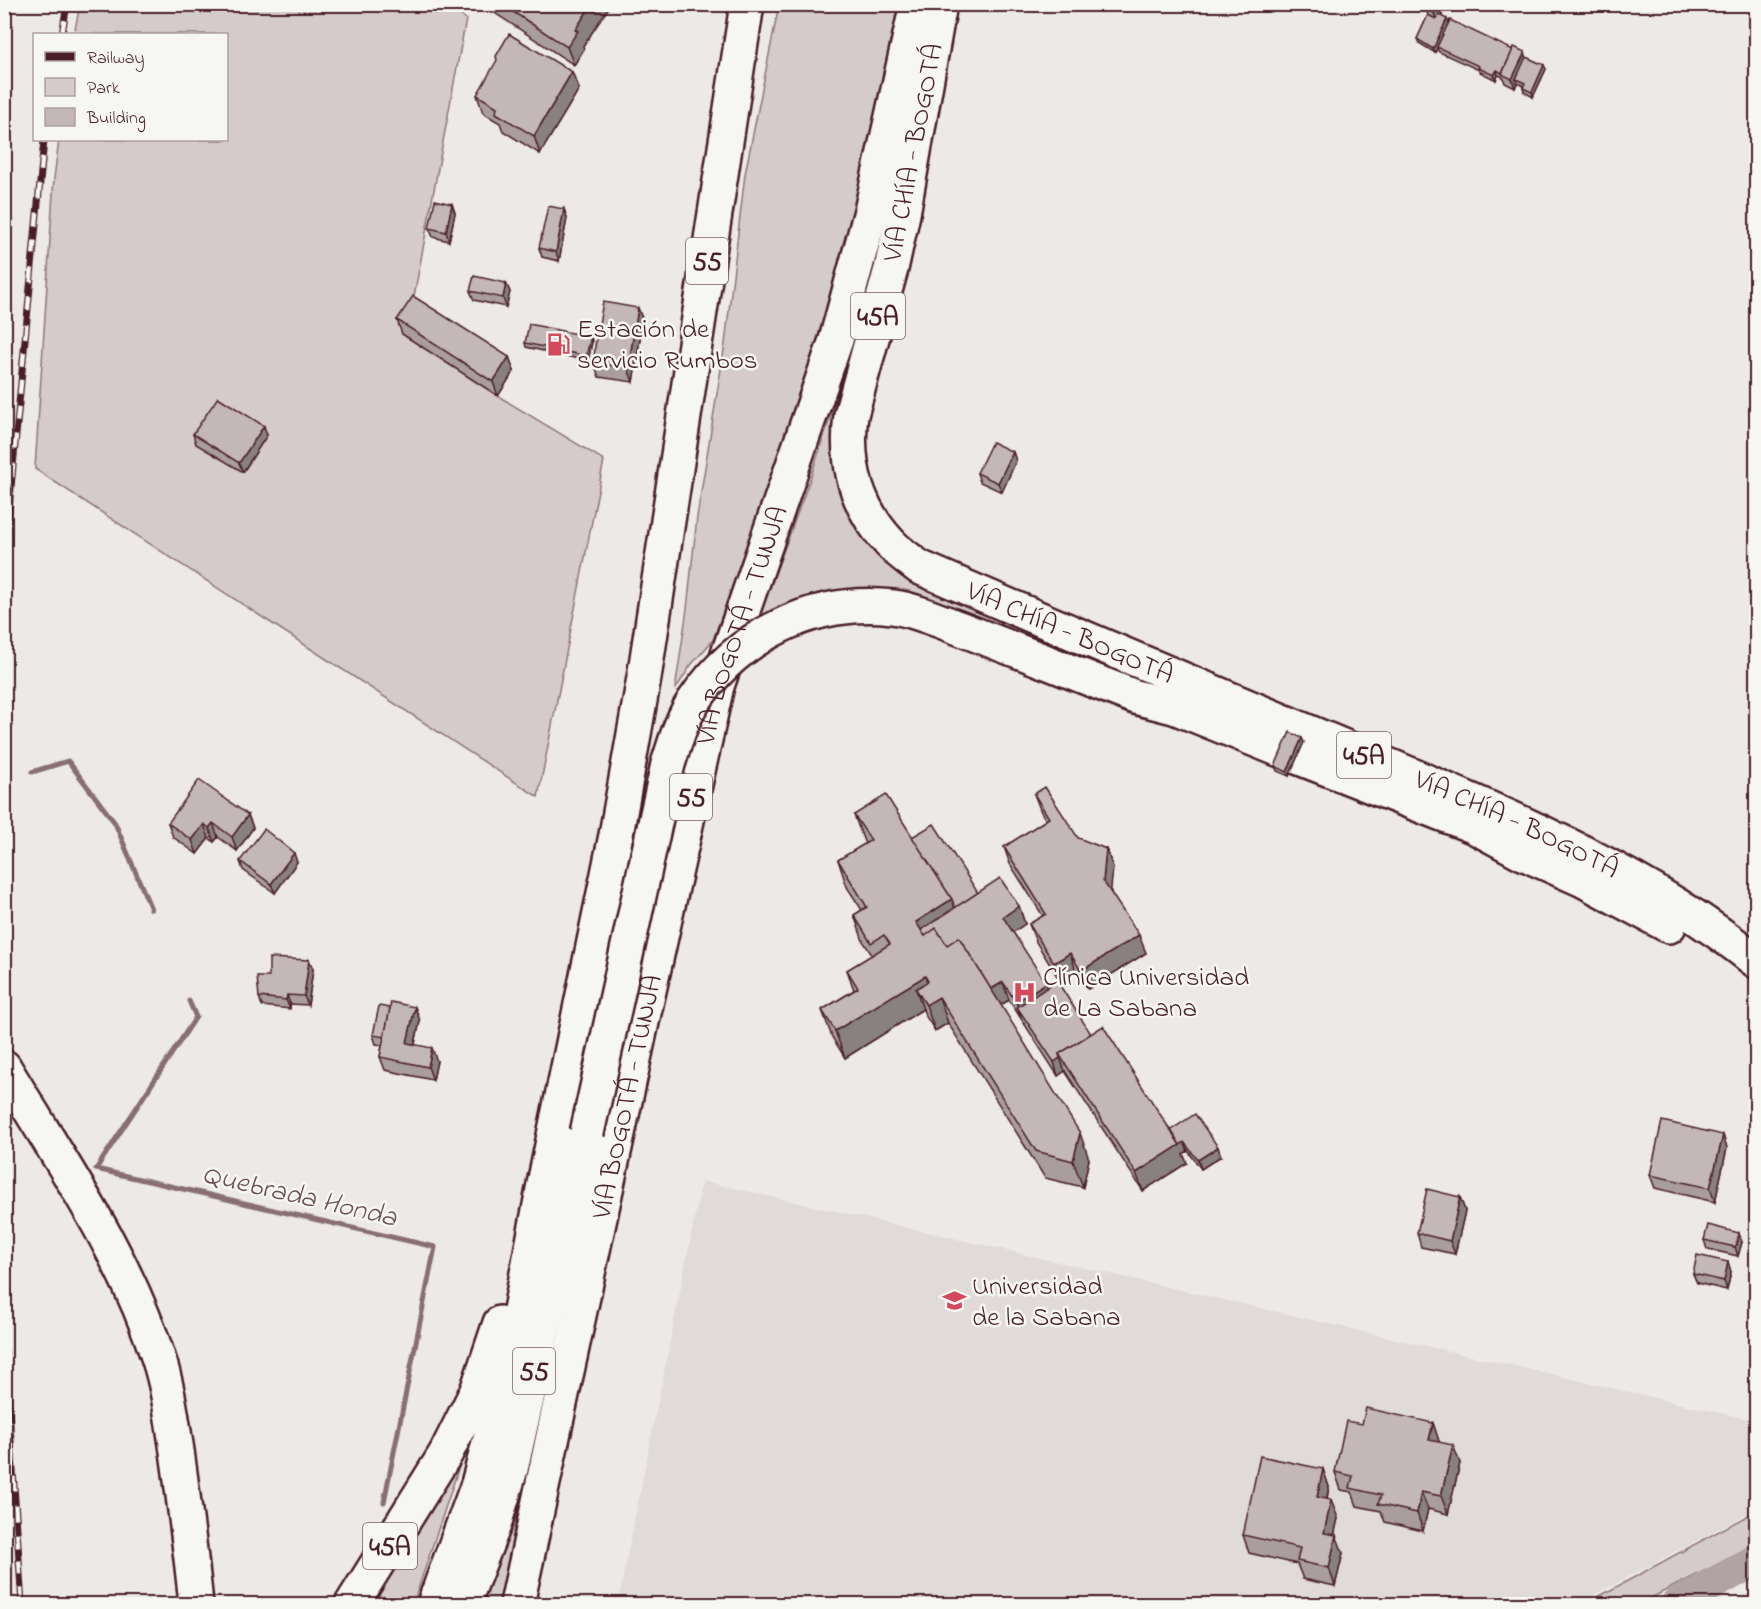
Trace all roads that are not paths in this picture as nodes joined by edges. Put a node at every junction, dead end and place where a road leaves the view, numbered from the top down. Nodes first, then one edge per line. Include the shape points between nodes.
1 (747, 4) edge
2 (917, 4) edge
3 (940, 4) edge
4 (1756, 961) edge
5 (1756, 981) edge
6 (4, 1067) edge
7 (544, 1184) junction
8 (196, 1605) edge
9 (352, 1605) edge
10 (434, 1605) edge
11 (463, 1605) edge
12 (518, 1605) edge

1 - 7 highway, 55 via 640,699 616,836
2 - 12 highway, VÍA BOGOTÁ - TUNJA / 55 via 871,211 836,340 717,686
3 - 4 highway, VÍA CHÍA - BOGOTÁ / 45A via 903,214 851,415 849,436 849,458 861,501 891,545 919,567 1548,836 1696,917
5 - 11 highway, 55, bridge via 1642,911 1523,853 1472,836 1174,707 1135,697 923,614 894,607 851,606 816,612 777,626 751,641 715,673 693,703 668,764 511,1469
6 - 8 highway via 97,1221 145,1319 172,1418
7 - 9 highway, 45A via 483,1374 463,1422
7 - 10 highway, 55 via 495,1424 478,1484

